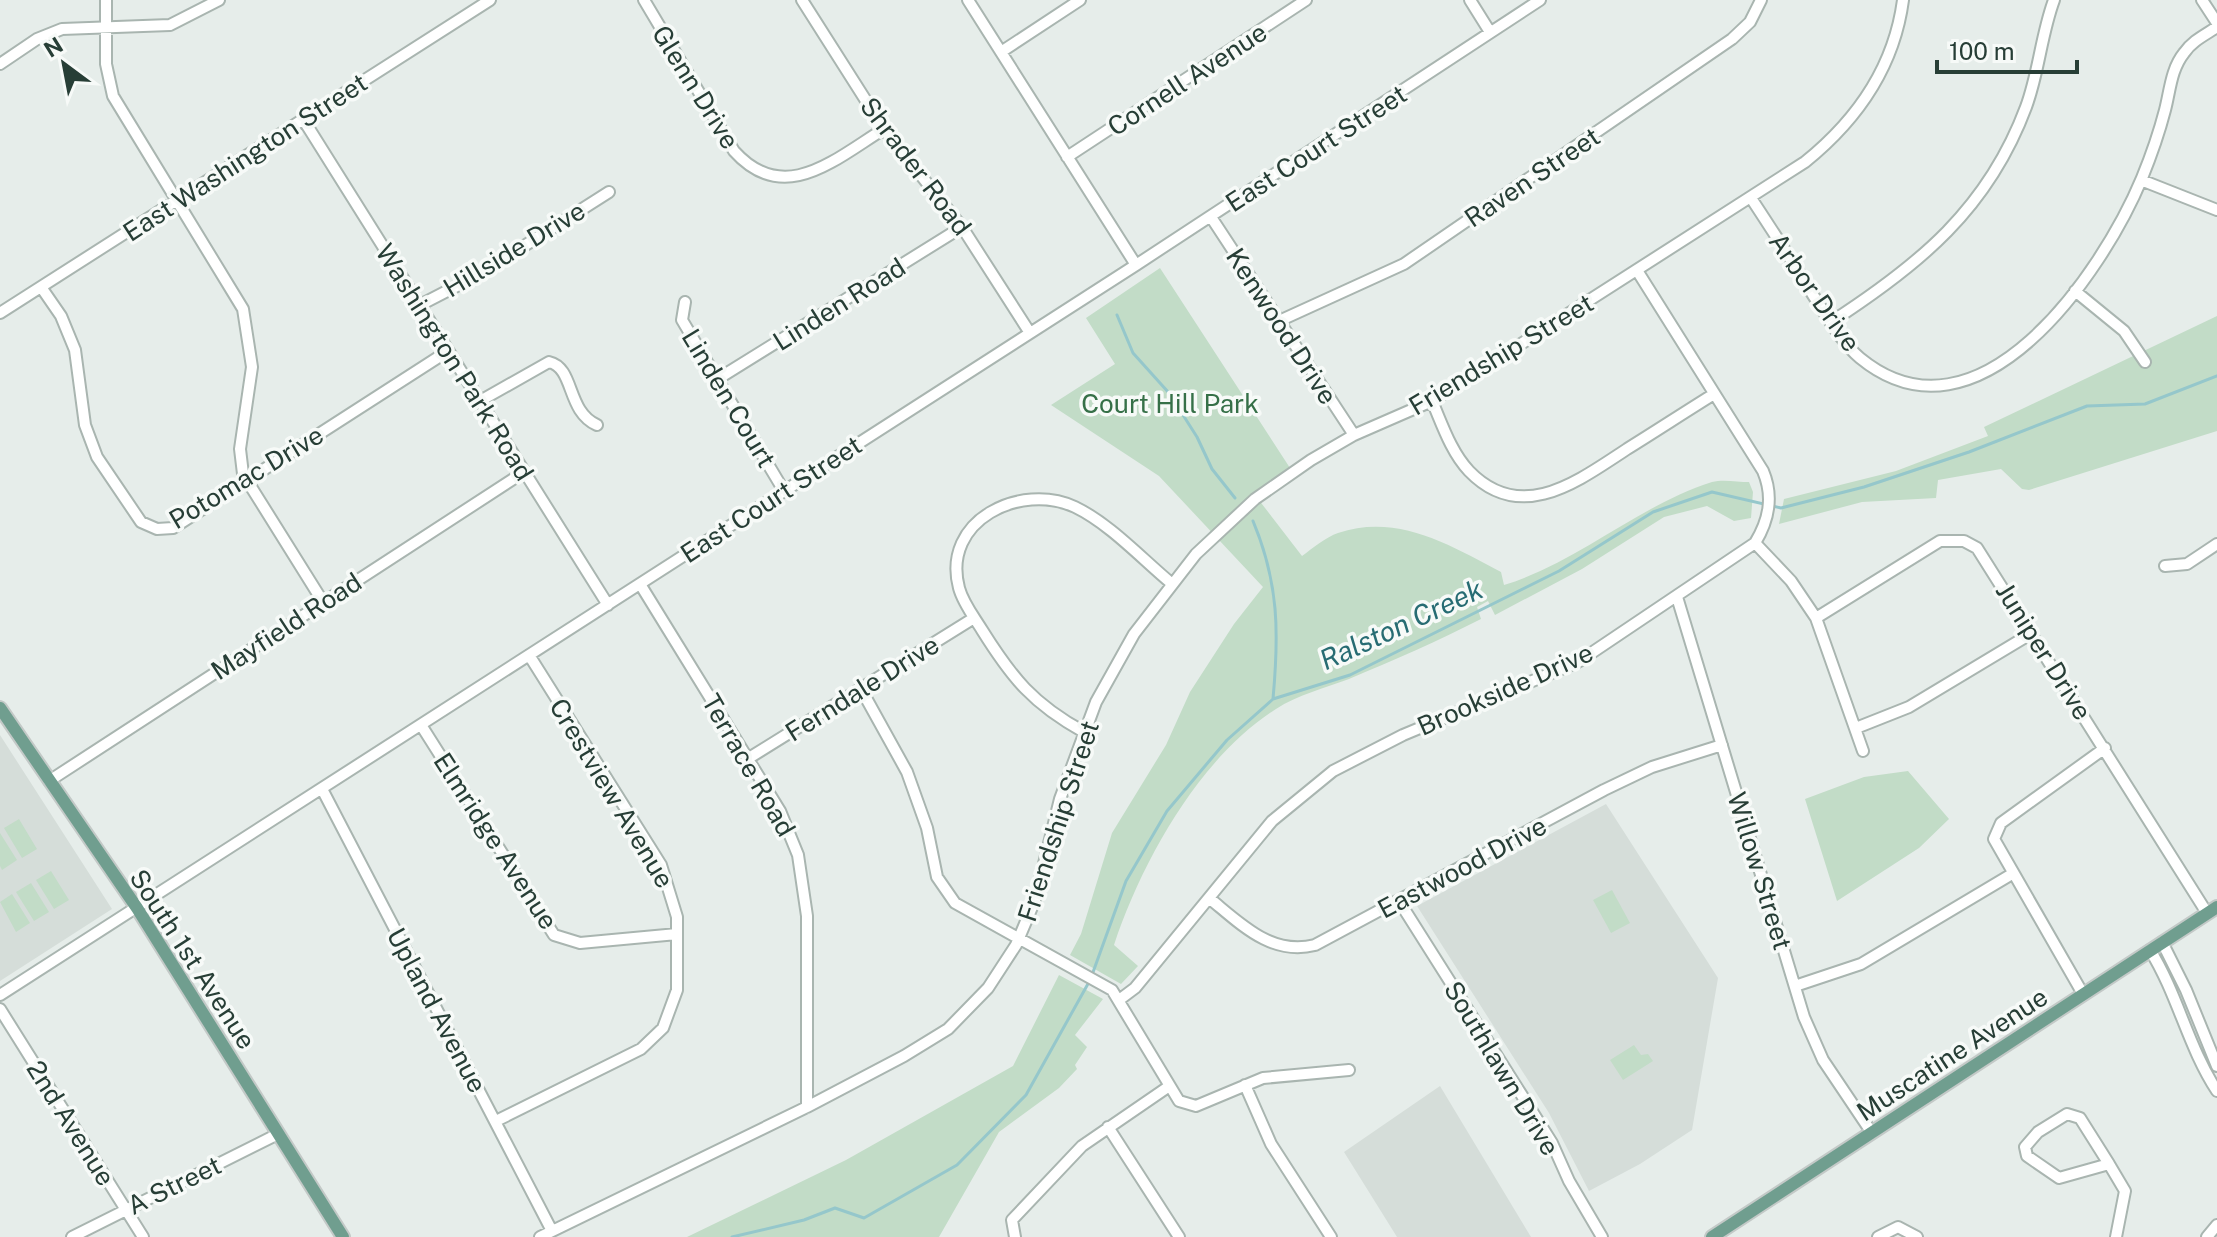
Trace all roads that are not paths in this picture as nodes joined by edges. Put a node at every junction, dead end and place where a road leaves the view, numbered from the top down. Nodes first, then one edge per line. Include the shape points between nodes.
1 (106, 0) edge
2 (219, 0) edge
3 (644, 0) edge
4 (802, 0) edge
5 (968, 0) edge
6 (1080, 0) edge
7 (1306, 0) edge
8 (1470, 0) edge
9 (1540, 0) edge
10 (1761, 0) edge
11 (1903, 0) edge
12 (2054, 0) edge
13 (2202, 0) edge
14 (485, 1) edge
15 (2217, 25) edge
16 (106, 28) junction
17 (1490, 32) junction
18 (1001, 52) junction
19 (0, 64) edge
20 (303, 119) junction
21 (884, 129) junction
22 (1067, 157) junction
23 (2141, 180) junction
24 (609, 192) dead end
25 (1751, 198) junction
26 (176, 201) junction
27 (2217, 210) edge
28 (1211, 217) junction
29 (962, 227) junction
30 (1136, 265) junction
31 (1638, 272) junction
32 (41, 287) junction
33 (2075, 291) junction
34 (685, 302) dead end
35 (420, 305) junction
36 (0, 313) edge
37 (1279, 321) junction
38 (1831, 322) junction
39 (1030, 333) junction
40 (448, 351) junction
41 (2145, 362) dead end
42 (716, 380) junction
43 (1714, 394) junction
44 (480, 401) junction
45 (1432, 401) junction
46 (597, 425) dead end
47 (1354, 435) junction
48 (524, 472) junction
49 (245, 481) junction
50 (784, 491) junction
51 (1755, 543) junction
52 (2217, 544) edge
53 (2165, 566) dead end
54 (1171, 583) junction
55 (640, 584) junction
56 (1677, 597) junction
57 (323, 602) junction
58 (608, 605) junction
59 (974, 618) junction
60 (1816, 618) junction
61 (2032, 633) junction
62 (529, 655) junction
63 (861, 689) junction
64 (0, 708) edge
65 (421, 725) junction
66 (1856, 728) junction
67 (1084, 732) junction
68 (1722, 745) junction
69 (2105, 748) junction
70 (1863, 751) dead end
71 (749, 758) junction
72 (49, 781) junction
73 (322, 789) junction
74 (2012, 874) junction
75 (1209, 898) junction
76 (1399, 901) junction
77 (137, 908) junction
78 (2212, 910) edge
79 (677, 934) junction
80 (1020, 939) junction
81 (2162, 942) junction
82 (2150, 950) junction
83 (1795, 986) junction
84 (2083, 994) junction
85 (0, 995) edge
86 (1119, 1000) junction
87 (0, 1009) edge
88 (2217, 1066) edge
89 (1349, 1070) dead end
90 (1245, 1085) junction
91 (1168, 1087) junction
92 (2217, 1091) edge
93 (807, 1107) junction
94 (496, 1121) junction
95 (1108, 1127) junction
96 (1872, 1133) junction
97 (278, 1134) junction
98 (2109, 1164) junction
99 (125, 1209) junction
100 (2217, 1225) edge
101 (552, 1231) junction
102 (72, 1237) edge
103 (143, 1237) edge
104 (343, 1237) edge
105 (540, 1237) edge
106 (1015, 1237) edge
107 (1179, 1237) edge
108 (1331, 1237) edge
109 (1602, 1237) edge
110 (1712, 1237) edge
111 (1878, 1237) edge
112 (1917, 1237) edge
113 (2116, 1237) edge
114 (2207, 1237) edge

1 - 16 street
2 - 16 street via 170,25
3 - 21 street, Glenn Drive via 734,151 754,169 800,177
4 - 21 street, Shrader Road
5 - 18 street
6 - 18 street
7 - 22 street, Cornell Avenue
8 - 17 street
9 - 17 street, East Court Street
10 - 37 street, Raven Street via 1750,22 1732,39 1404,264
11 - 25 street, Friendship Street via 1888,57 1854,116 1814,155
12 - 38 street via 2026,107 2006,153 1979,195 1910,268
13 - 15 street
14 - 20 street, East Washington Street
15 - 23 street, Arbor Drive via 2177,64
16 - 19 street via 49,33
16 - 26 street via 113,96
17 - 28 street, East Court Street
18 - 22 street
20 - 26 street, East Washington Street
20 - 35 street, Washington Park Road
21 - 29 street, Shrader Road
22 - 30 street
23 - 27 street
23 - 33 street, Arbor Drive
24 - 35 street, Hillside Drive via 480,274
25 - 31 street, Friendship Street
25 - 38 street, Arbor Drive
26 - 32 street, East Washington Street
26 - 49 street via 234,291 249,328 252,367 240,449
28 - 30 street, East Court Street
28 - 37 street, Kenwood Drive
29 - 39 street, Shrader Road
29 - 42 street, Linden Road
30 - 39 street, East Court Street
31 - 43 street, Brookside Drive
31 - 45 street, Friendship Street
32 - 36 street, East Washington Street
32 - 49 street, Potomac Drive via 75,350 91,444 135,517 148,526 173,528
33 - 38 street, Arbor Drive via 2002,364 1954,384 1921,384 1890,376 1850,348
33 - 41 street via 2124,331
34 - 42 street, Linden Court via 682,320
35 - 40 street, Washington Park Road
37 - 47 street, Kenwood Drive
39 - 50 street, East Court Street
40 - 44 street, Washington Park Road
40 - 49 street, Potomac Drive
42 - 50 street, Linden Court
43 - 45 street via 1565,488 1523,496 1495,490 1471,473
43 - 51 street, Brookside Drive via 1763,471 1769,492 1768,517
44 - 46 street via 549,362 563,371 580,414
44 - 48 street, Washington Park Road
45 - 47 street, Friendship Street
47 - 54 street, Friendship Street via 1255,499
48 - 57 street, Mayfield Road
48 - 58 street, Washington Park Road
49 - 57 street
50 - 55 street, East Court Street
51 - 56 street, Brookside Drive
51 - 60 street
52 - 53 street via 2187,564
54 - 59 street via 1081,510 1055,501 1014,501 975,523 958,554 959,588
54 - 67 street, Friendship Street via 1116,666
55 - 58 street, East Court Street
55 - 71 street, Terrace Road
56 - 68 street, Willow Street
56 - 75 street, Brookside Drive via 1570,666 1403,735 1333,771 1272,821
57 - 72 street, Mayfield Road
58 - 62 street, East Court Street
59 - 63 street, Ferndale Drive
59 - 67 street via 1023,690
60 - 61 street, Juniper Drive via 1933,544 1956,540 1982,553
60 - 66 street
61 - 66 street via 1909,707
61 - 69 street, Juniper Drive
62 - 65 street, East Court Street
62 - 79 street, Crestview Avenue via 661,865 675,902
63 - 71 street, Ferndale Drive
63 - 80 street via 907,772 940,883 963,909
64 - 72 main road, South 1st Avenue
65 - 73 street, East Court Street
65 - 79 street, Elmridge Avenue via 554,935 580,943
66 - 70 street
67 - 80 street, Friendship Street
68 - 76 street, Eastwood Drive via 1652,767 1604,790
68 - 83 street, Willow Street
69 - 74 street via 1997,828 1995,844
69 - 78 street, Juniper Drive
71 - 93 street, Terrace Road via 785,822 805,884
72 - 77 main road, South 1st Avenue
73 - 77 street, East Court Street
73 - 94 street, Upland Avenue
74 - 83 street via 1861,964
74 - 84 street
75 - 76 street, Eastwood Drive via 1258,937 1294,948 1315,945
75 - 86 street, Brookside Drive via 1135,988
76 - 109 street, Southlawn Drive via 1552,1143
77 - 85 street, East Court Street
77 - 97 main road, South 1st Avenue
78 - 81 main road, Muscatine Avenue
79 - 94 street, Crestview Avenue via 677,990 671,1012 650,1042
80 - 86 street via 1103,984
80 - 93 street, Friendship Street via 988,988 948,1029
81 - 82 main road, Muscatine Avenue
81 - 88 street
82 - 84 main road, Muscatine Avenue
82 - 92 street
83 - 96 street, Willow Street via 1815,1044
84 - 96 main road, Muscatine Avenue
86 - 91 street
87 - 99 street, 2nd Avenue
89 - 90 street via 1263,1078
90 - 91 street via 1196,1106 1184,1105
90 - 108 street via 1271,1144
91 - 95 street
93 - 101 street, Friendship Street
94 - 101 street, Upland Avenue
95 - 106 street via 1062,1163 1017,1213 1010,1225
95 - 107 street
96 - 110 main road, Muscatine Avenue
97 - 99 street, A Street
97 - 104 main road, South 1st Avenue
98 - 98 street via 2074,1114 2038,1132 2025,1147 2027,1156 2059,1178
98 - 113 street via 2125,1191
99 - 102 street, A Street
99 - 103 street, 2nd Avenue
100 - 114 street
101 - 105 street, Friendship Street
111 - 112 street via 1901,1227

